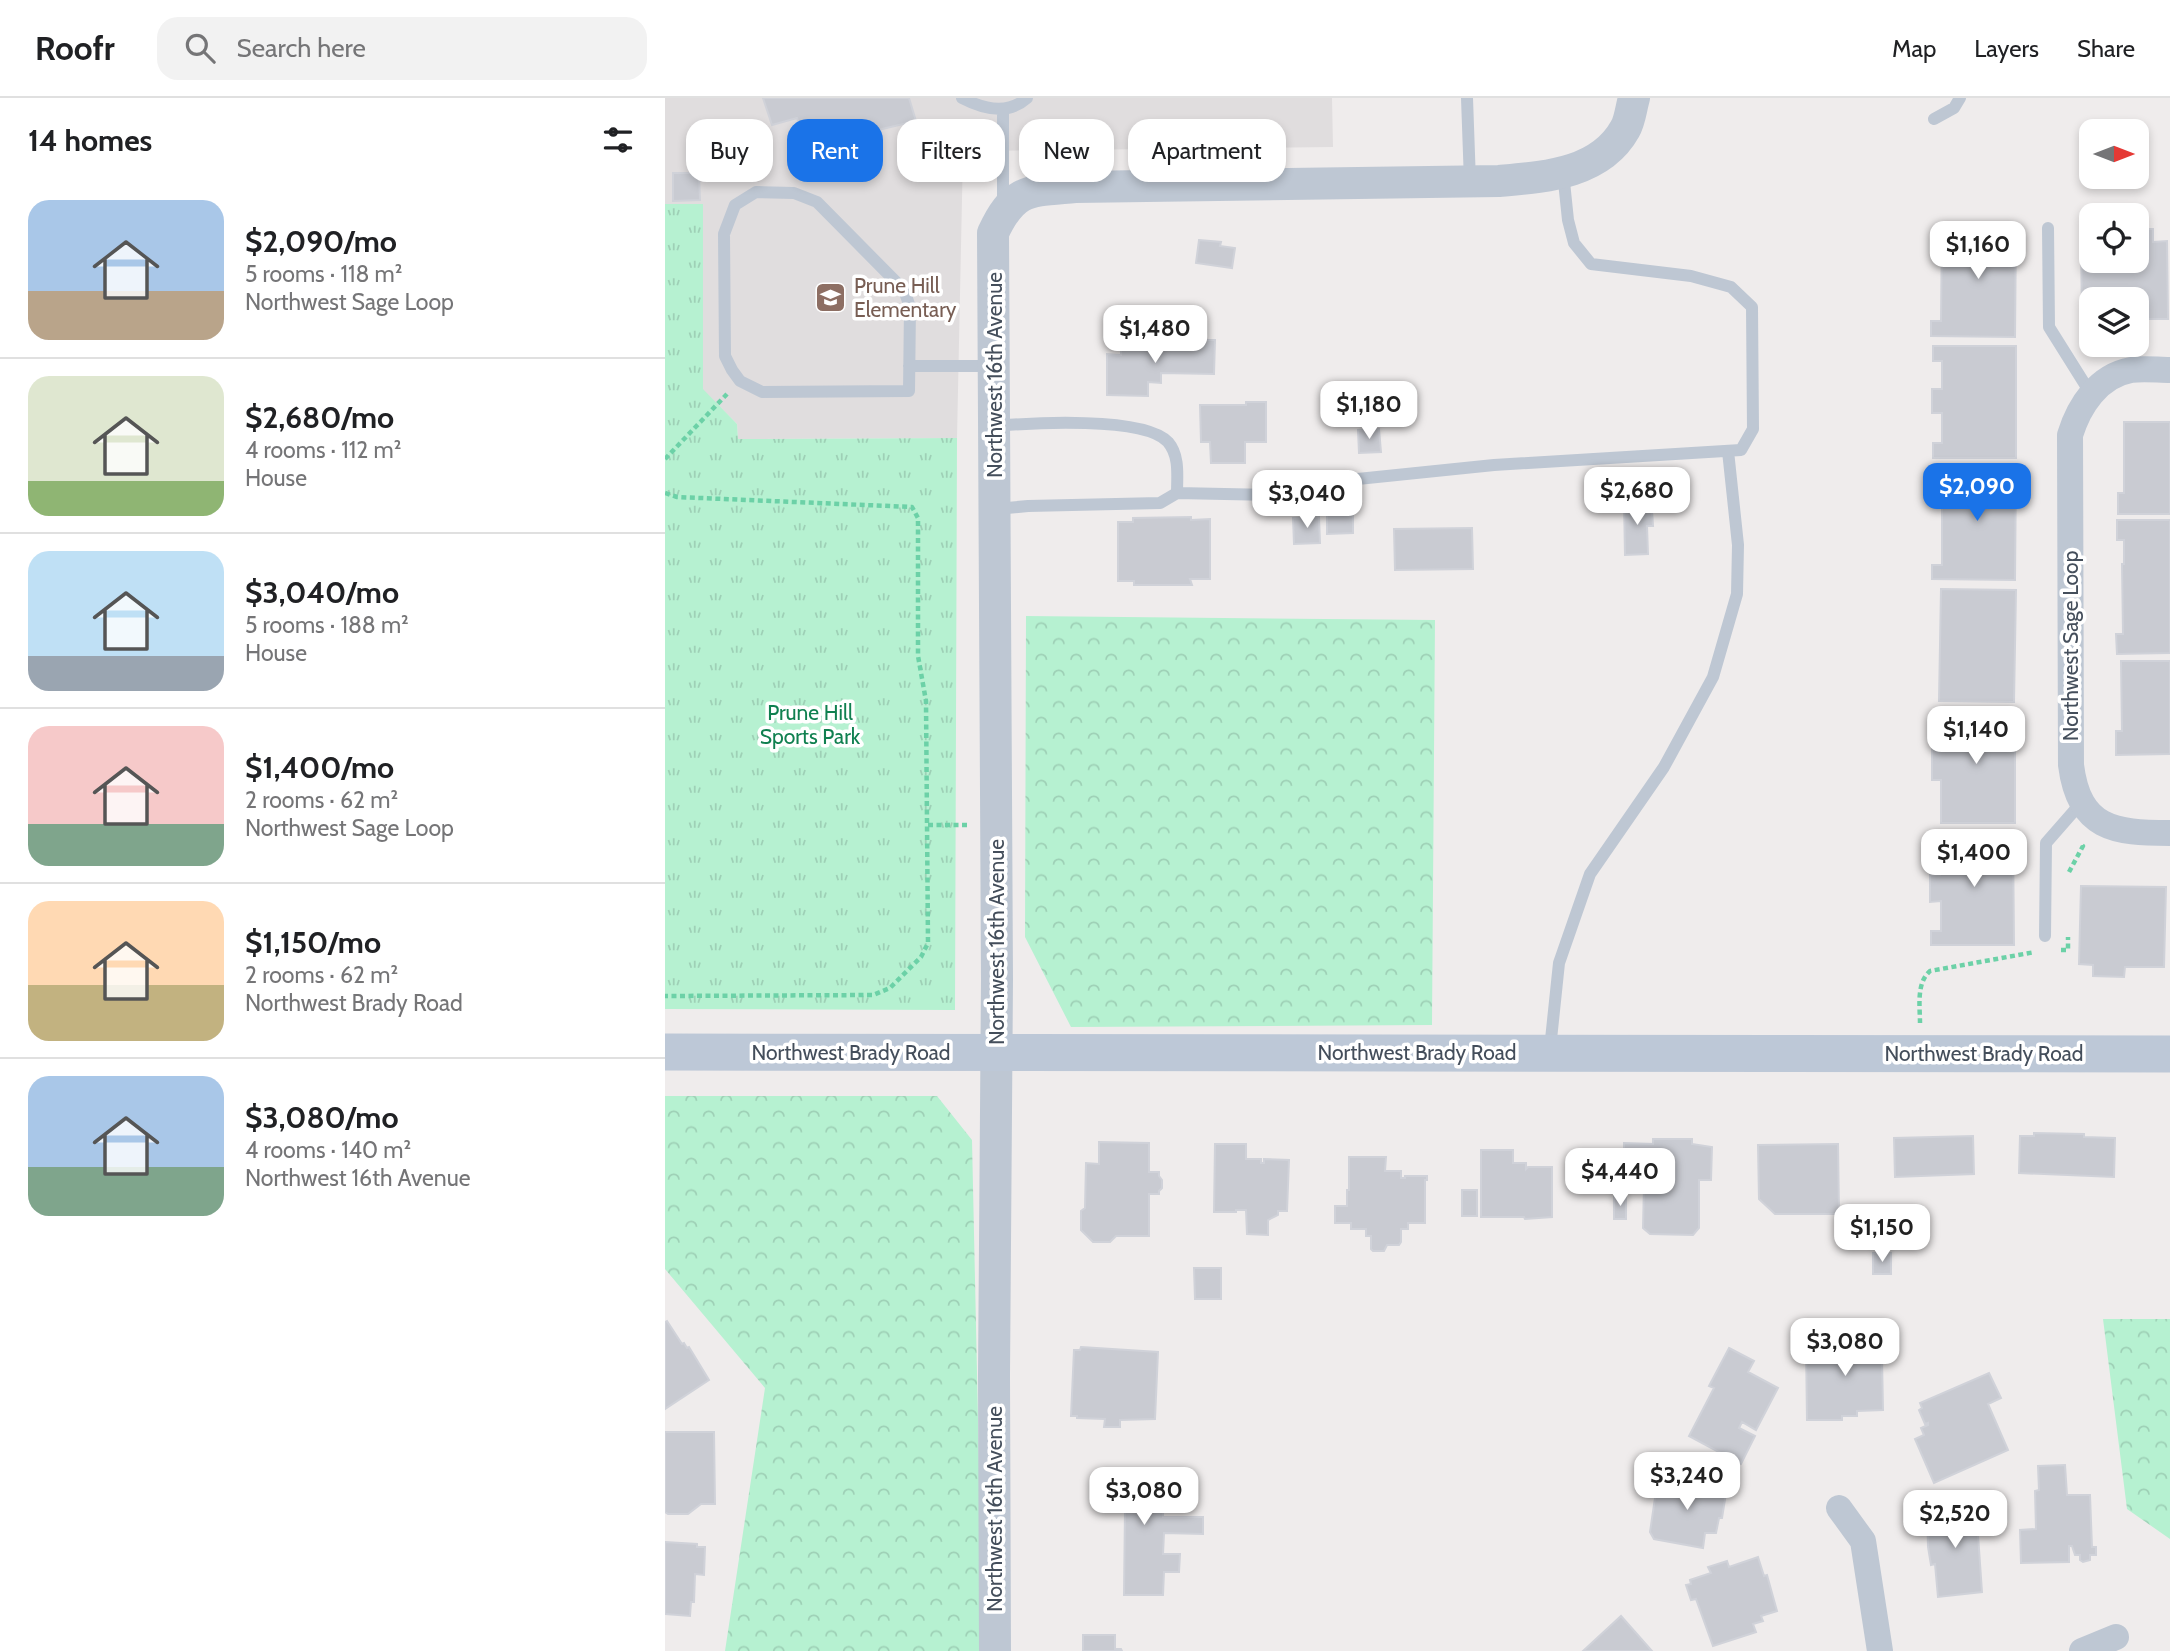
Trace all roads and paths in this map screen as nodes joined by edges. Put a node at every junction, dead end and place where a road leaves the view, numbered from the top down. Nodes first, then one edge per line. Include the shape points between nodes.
1 (963, 98) edge
2 (1027, 98) edge
3 (1467, 98) edge
4 (1634, 98) edge
5 (1960, 98) edge
6 (1003, 109) junction
7 (1934, 119) dead end
8 (1563, 172) junction
9 (1470, 182) junction
10 (998, 223) junction
11 (2048, 229) dead end
12 (909, 366) junction
13 (994, 366) junction
14 (2170, 370) edge
15 (740, 381) junction
16 (2091, 394) junction
17 (994, 426) junction
18 (1728, 451) junction
19 (665, 459) edge
20 (665, 493) edge
21 (1177, 493) junction
22 (994, 509) junction
23 (2088, 810) junction
24 (928, 825) junction
25 (996, 825) junction
26 (2170, 832) edge
27 (2069, 883) dead end
28 (2045, 936) dead end
29 (2068, 936) dead end
30 (2041, 950) dead end
31 (2054, 950) dead end
32 (665, 996) edge
33 (997, 1051) junction
34 (665, 1052) edge
35 (1549, 1052) junction
36 (1919, 1053) junction
37 (2170, 1054) edge
38 (1839, 1508) dead end
39 (2116, 1637) dead end
40 (995, 1651) edge
41 (1880, 1651) edge
42 (2082, 1651) edge

1 - 6 lane via 982,108
2 - 6 lane
3 - 9 lane
4 - 8 street via 1626,129 1609,149 1586,165
5 - 7 lane via 1954,108
6 - 10 lane
8 - 9 street
8 - 18 lane via 1574,243 1591,264 1691,276 1731,287 1752,307 1753,429 1741,450
9 - 10 street via 1075,187 1015,198
10 - 13 street, Northwest 16th Avenue
11 - 16 lane via 2049,327
12 - 13 lane
12 - 15 lane via 909,391 762,392
12 - 15 lane via 910,307 904,290 817,202 794,193 756,192 735,205 724,234 725,356
13 - 17 street, Northwest 16th Avenue
14 - 16 street via 2131,370 2109,379
15 - 19 path
16 - 23 street, Northwest Sage Loop via 2077,413 2070,435 2071,765 2073,784
17 - 21 lane via 1054,422 1140,428 1167,440 1177,457
17 - 22 street, Northwest 16th Avenue
18 - 21 lane via 1495,465 1348,480 1276,495
18 - 35 lane via 1738,545 1737,594 1713,677 1664,767 1590,874 1559,963
20 - 24 path via 912,507 918,518 918,656 926,701
21 - 22 lane via 1160,503
22 - 25 street, Northwest 16th Avenue
23 - 26 street via 2112,828
23 - 27 path via 2071,837 2083,846 2069,869
23 - 28 lane via 2046,843
24 - 25 path
24 - 32 path via 928,943 921,957 890,988 873,995
25 - 33 street, Northwest 16th Avenue
29 - 31 path via 2068,950
30 - 36 path via 1930,971 1924,976
33 - 34 main road, Northwest Brady Road
33 - 35 main road, Northwest Brady Road
33 - 40 street, Northwest 16th Avenue
35 - 36 main road, Northwest Brady Road
36 - 37 main road, Northwest Brady Road
38 - 41 street via 1863,1542
39 - 42 street

